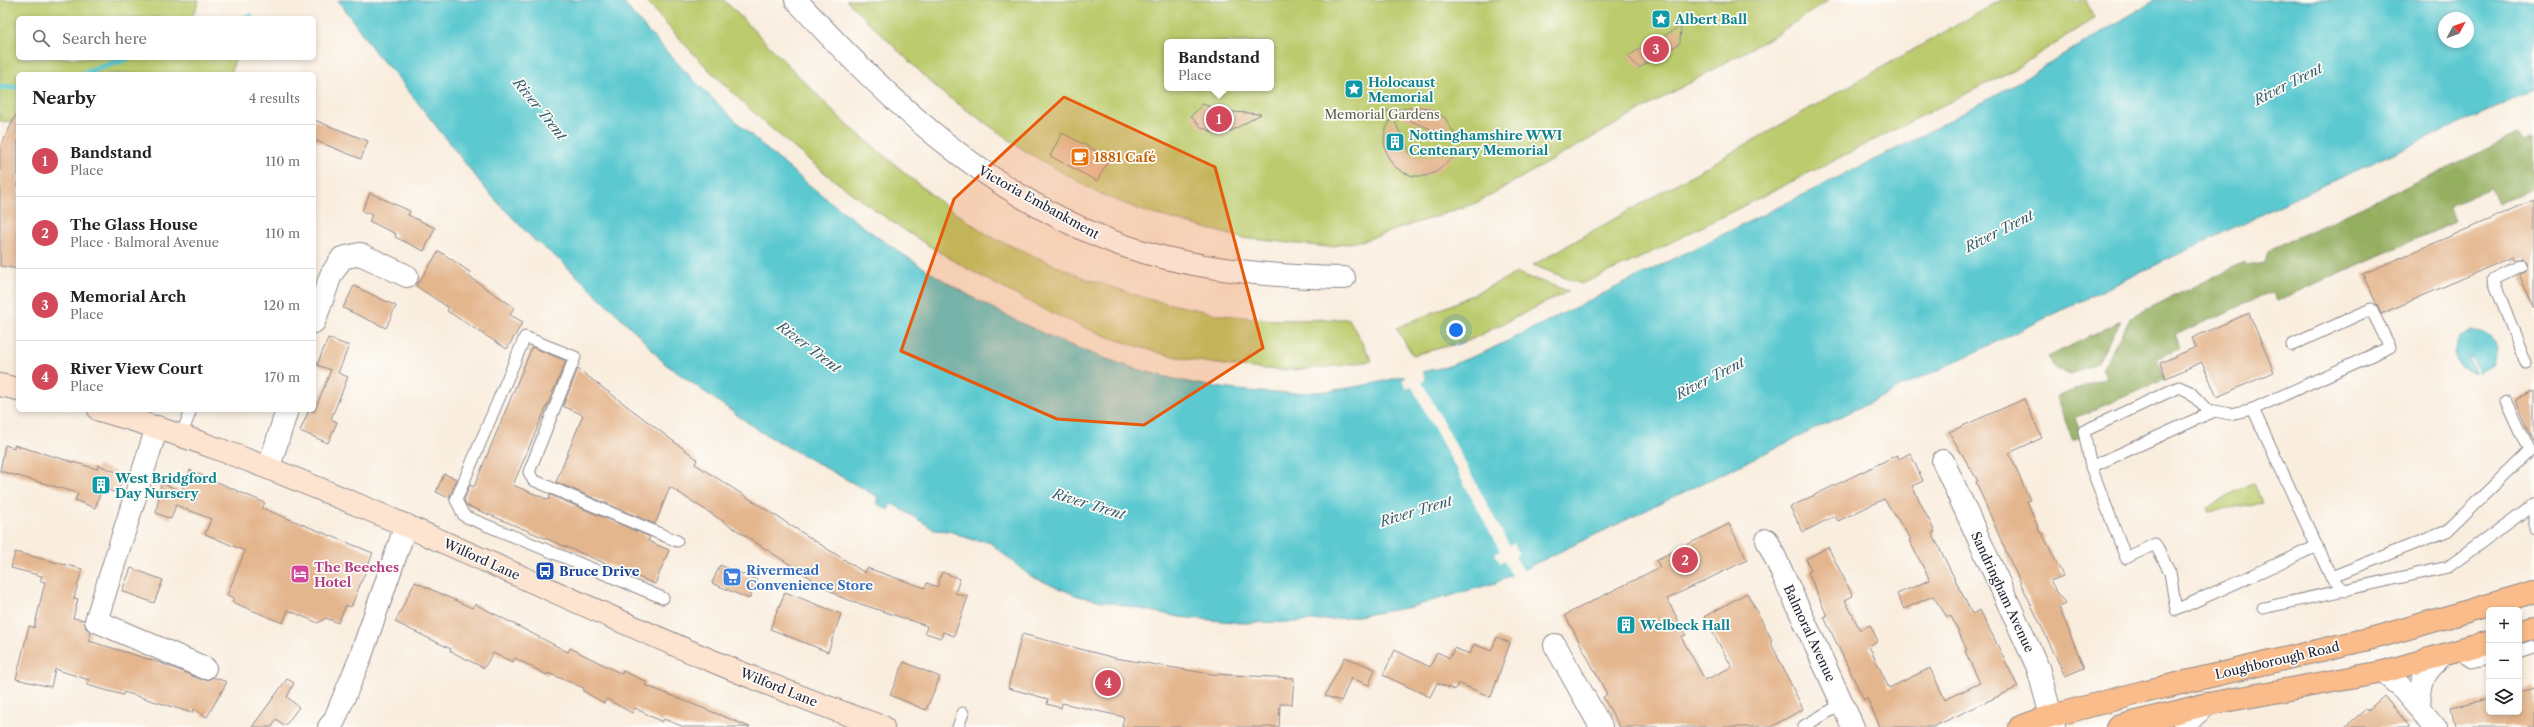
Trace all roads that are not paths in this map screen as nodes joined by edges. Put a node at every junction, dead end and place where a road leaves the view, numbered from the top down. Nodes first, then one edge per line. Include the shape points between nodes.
1 (796, 0) edge
2 (2521, 265) dead end
3 (407, 276) dead end
4 (1344, 278) dead end
5 (316, 316) edge
6 (2292, 346) dead end
7 (2526, 363) dead end
8 (0, 385) edge
9 (16, 389) edge
10 (2506, 401) dead end
11 (2252, 409) junction
12 (106, 412) edge
13 (190, 412) edge
14 (286, 412) edge
15 (2210, 413) junction
16 (157, 427) junction
17 (182, 436) junction
18 (1943, 461) dead end
19 (269, 467) junction
20 (2091, 467) junction
21 (2534, 504) edge
22 (406, 525) junction
23 (2534, 528) edge
24 (1767, 540) dead end
25 (677, 541) dead end
26 (2317, 546) junction
27 (2331, 577) junction
28 (2345, 592) junction
29 (2534, 592) edge
30 (663, 598) dead end
31 (2263, 608) dead end
32 (2534, 628) edge
33 (2522, 632) edge
34 (2486, 643) edge
35 (1556, 645) dead end
36 (2534, 647) edge
37 (2522, 651) edge
38 (2450, 654) junction
39 (2486, 659) edge
40 (205, 668) dead end
41 (2382, 672) junction
42 (1842, 704) junction
43 (2208, 704) junction
44 (2419, 707) junction
45 (963, 713) dead end
46 (2053, 721) edge
47 (1804, 726) dead end
48 (2124, 726) edge
49 (329, 727) edge
50 (883, 727) edge
51 (958, 727) edge
52 (1601, 727) edge
53 (1853, 727) edge
54 (2020, 727) edge
55 (2184, 727) edge
56 (2436, 727) edge

1 - 4 street, Victoria Embankment via 828,35 906,110 973,166 1086,230 1112,242 1196,264 1250,273
2 - 7 lane via 2493,279
3 - 5 street via 360,254 342,258 331,275
6 - 11 lane via 2371,309 2390,347
8 - 9 main road
10 - 27 lane via 2529,451 2447,531
11 - 15 lane via 2230,414 2215,411
11 - 26 lane
12 - 16 main road, Wilford Lane
13 - 17 lane
14 - 19 street
15 - 20 lane
15 - 20 lane via 2190,392 2178,387 2084,431
16 - 17 main road, Wilford Lane
16 - 40 street via 96,622
17 - 19 main road, Wilford Lane
18 - 46 street, Sandringham Avenue via 2038,668
19 - 22 main road, Wilford Lane
20 - 26 lane via 2126,558 2155,544 2170,572 2176,610
21 - 23 lane
21 - 28 lane via 2448,567
22 - 49 street via 359,661 334,722
22 - 50 main road, Wilford Lane via 649,634 844,714
24 - 42 street, Balmoral Avenue
25 - 30 lane via 533,480 529,472 574,357 525,337 456,500 464,516
26 - 27 lane
27 - 28 lane
28 - 31 lane
29 - 46 main road, Loughborough Road via 2381,636
32 - 33 main road
34 - 38 main road
35 - 52 street
36 - 37 lane
38 - 39 lane via 2471,662
38 - 41 main road
38 - 44 street via 2429,668 2422,677
41 - 43 main road
41 - 44 street via 2400,686
42 - 47 lane
42 - 53 street, Balmoral Avenue
43 - 48 main road
43 - 55 street via 2187,721
44 - 56 street
45 - 51 lane
46 - 54 main road, Loughborough Road

